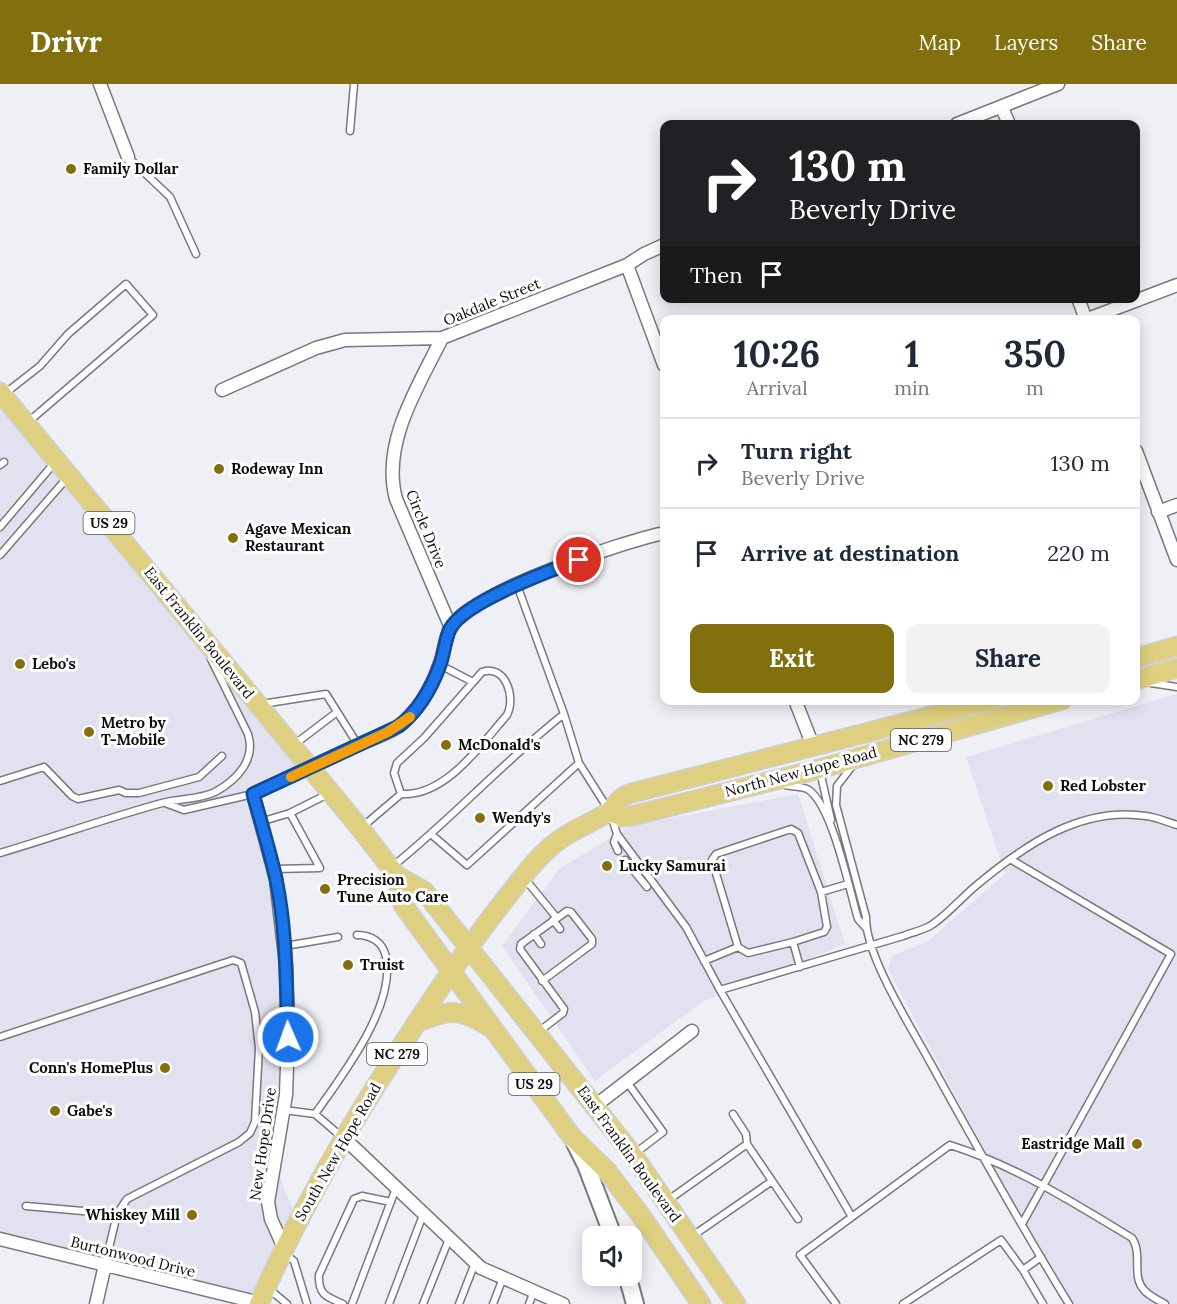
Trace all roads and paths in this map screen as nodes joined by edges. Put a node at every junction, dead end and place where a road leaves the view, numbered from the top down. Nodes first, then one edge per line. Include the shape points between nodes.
1 (100, 84) edge
2 (354, 84) edge
3 (1058, 84) edge
4 (1002, 108) junction
5 (968, 120) edge
6 (1007, 120) edge
7 (350, 131) dead end
8 (128, 157) joint
9 (660, 247) edge
10 (196, 254) dead end
11 (627, 265) junction
12 (1177, 285) edge
13 (1140, 299) edge
14 (1129, 303) edge
15 (1097, 315) edge
16 (442, 338) junction
17 (660, 354) edge
18 (222, 390) dead end
19 (2, 393) edge
20 (26, 423) junction
21 (57, 460) junction
22 (1140, 462) edge
23 (69, 475) junction
24 (1177, 505) edge
25 (1158, 512) junction
26 (0, 527) edge
27 (660, 534) edge
28 (3, 546) edge
29 (0, 555) edge
30 (1177, 560) edge
31 (517, 585) junction
32 (451, 628) junction
33 (196, 629) junction
34 (1177, 645) edge
35 (1140, 657) edge
36 (440, 665) junction
37 (1177, 668) edge
38 (1140, 680) edge
39 (1140, 681) edge
40 (473, 682) junction
41 (1177, 687) edge
42 (258, 705) junction
43 (797, 705) edge
44 (973, 705) edge
45 (1044, 705) edge
46 (338, 712) junction
47 (564, 714) junction
48 (852, 735) junction
49 (358, 745) junction
50 (292, 746) junction
51 (813, 746) junction
52 (222, 756) dead end
53 (862, 756) junction
54 (579, 763) junction
55 (310, 768) junction
56 (819, 769) junction
57 (777, 779) junction
58 (0, 781) edge
59 (331, 793) junction
60 (253, 794) junction
61 (401, 794) junction
62 (164, 802) junction
63 (610, 812) junction
64 (290, 813) junction
65 (260, 822) junction
66 (1177, 825) edge
67 (831, 826) junction
68 (360, 828) junction
69 (617, 834) junction
70 (432, 835) junction
71 (618, 851) dead end
72 (0, 853) edge
73 (1010, 859) junction
74 (625, 860) dead end
75 (273, 868) junction
76 (394, 872) junction
77 (523, 877) junction
78 (848, 884) junction
79 (647, 887) dead end
80 (821, 892) junction
81 (555, 919) junction
82 (866, 928) junction
83 (560, 929) dead end
84 (534, 934) junction
85 (357, 935) dead end
86 (338, 937) dead end
87 (793, 942) junction
88 (541, 944) dead end
89 (872, 945) junction
90 (285, 946) junction
91 (468, 947) junction
92 (573, 947) dead end
93 (738, 947) junction
94 (578, 954) junction
95 (1174, 954) edge
96 (704, 961) junction
97 (554, 962) dead end
98 (800, 967) junction
99 (559, 968) junction
100 (452, 971) junction
101 (542, 981) junction
102 (720, 990) junction
103 (416, 1023) junction
104 (496, 1031) junction
105 (692, 1031) dead end
106 (537, 1033) junction
107 (0, 1037) edge
108 (626, 1082) junction
109 (595, 1106) junction
110 (284, 1110) junction
111 (315, 1114) junction
112 (733, 1114) dead end
113 (572, 1137) junction
114 (345, 1139) junction
115 (747, 1144) junction
116 (633, 1155) junction
117 (982, 1155) junction
118 (772, 1181) junction
119 (1044, 1186) junction
120 (396, 1188) junction
121 (666, 1201) junction
122 (391, 1202) junction
123 (26, 1206) dead end
124 (117, 1214) junction
125 (423, 1215) junction
126 (852, 1217) junction
127 (798, 1219) dead end
128 (1022, 1224) junction
129 (608, 1226) edge
130 (449, 1238) junction
131 (690, 1238) junction
132 (0, 1239) edge
133 (283, 1250) junction
134 (1041, 1257) junction
135 (475, 1263) junction
136 (105, 1265) junction
137 (1023, 1270) junction
138 (503, 1278) junction
139 (630, 1286) edge
140 (534, 1291) junction
141 (262, 1300) edge
142 (96, 1304) edge
143 (286, 1304) edge
144 (307, 1304) edge
145 (343, 1304) edge
146 (351, 1304) edge
147 (388, 1304) edge
148 (423, 1304) edge
149 (459, 1304) edge
150 (493, 1304) edge
151 (529, 1304) edge
152 (563, 1304) edge
153 (635, 1304) edge
154 (701, 1304) edge
155 (736, 1304) edge
156 (836, 1304) edge
157 (903, 1304) edge
158 (1043, 1304) edge
159 (1069, 1304) edge
160 (1165, 1304) edge

1 - 8 street
2 - 7 lane
3 - 4 street
4 - 5 street
4 - 6 street
8 - 10 lane via 170,197
9 - 11 street, Oakdale Street
11 - 16 street, Oakdale Street
11 - 17 street
12 - 13 street
14 - 15 street
16 - 18 street, Oakdale Street via 345,340 316,348
16 - 32 street, Circle Drive via 406,415 392,457 392,477 396,498
19 - 20 main road, East Franklin Boulevard / US 29
19 - 20 lane via 40,366 55,347 126,284 154,316
20 - 21 main road, East Franklin Boulevard / US 29
21 - 23 main road, East Franklin Boulevard / US 29
21 - 26 lane
22 - 25 street
23 - 28 lane
23 - 33 main road, East Franklin Boulevard / US 29
24 - 25 street
25 - 30 street
27 - 31 street via 593,554
28 - 29 lane
31 - 32 street via 469,611
31 - 47 lane
32 - 36 street
33 - 42 main road, East Franklin Boulevard / US 29
33 - 62 lane via 251,745 244,768 231,782 206,795
34 - 35 main road
36 - 40 lane
36 - 49 street via 409,718
37 - 38 main road
39 - 41 lane
40 - 61 lane via 397,763 394,773
40 - 61 lane via 489,669 499,672 510,694 507,715 453,775 432,789
42 - 46 lane via 326,694
42 - 50 main road, East Franklin Boulevard / US 29
43 - 51 street
44 - 48 main road, North New Hope Road
45 - 53 main road, North New Hope Road / NC 279
46 - 49 lane
46 - 50 lane
47 - 54 lane
47 - 70 lane via 532,739
48 - 51 main road, North New Hope Road
48 - 56 main road via 845,747 827,757
49 - 55 street
50 - 55 main road, East Franklin Boulevard / US 29
51 - 63 main road, North New Hope Road via 632,793 617,801
52 - 58 lane via 199,777 139,793 119,790 78,799 44,767
53 - 56 main road, North New Hope Road / NC 279
53 - 82 lane via 840,781 836,794
54 - 63 lane
54 - 70 lane via 468,865
55 - 59 main road, East Franklin Boulevard / US 29
55 - 60 street
56 - 57 main road, North New Hope Road / NC 279
56 - 67 lane
57 - 63 main road, North New Hope Road / NC 279 via 627,817
57 - 67 lane via 786,786 800,786 811,792
59 - 64 lane
59 - 68 main road, East Franklin Boulevard / US 29
60 - 62 lane via 184,810
60 - 65 street, New Hope Drive
61 - 68 lane
62 - 72 lane
63 - 69 lane
63 - 77 main road, North New Hope Road / NC 279 via 555,843
64 - 65 lane
64 - 75 lane via 320,868
65 - 75 street, New Hope Drive
66 - 73 lane via 1124,814 1083,819 1056,830
67 - 78 lane
68 - 76 main road, East Franklin Boulevard / US 29
69 - 71 lane
69 - 96 lane via 686,927
70 - 76 lane
73 - 89 lane via 932,925
73 - 95 lane
74 - 79 lane
75 - 90 street, New Hope Drive
76 - 91 main road, East Franklin Boulevard / US 29 via 424,891
76 - 100 main road, East Franklin Boulevard / US 29 via 403,905
77 - 81 lane
77 - 91 main road, North New Hope Road / NC 279
78 - 80 lane
78 - 82 lane via 858,919
80 - 87 lane via 827,927 824,932
80 - 93 lane via 798,833 791,829 716,854 712,860
81 - 83 lane
81 - 84 lane
81 - 94 lane via 567,910 572,912 592,939 592,944
82 - 89 lane
84 - 88 lane
84 - 101 lane via 520,949
85 - 111 lane via 369,935 384,948 389,969 382,1002 359,1051
86 - 90 lane
87 - 93 lane via 748,953
87 - 98 lane
89 - 98 lane
89 - 117 lane via 880,968
90 - 110 street, New Hope Drive via 288,1037
91 - 100 main road, South New Hope Road / NC 279
91 - 106 main road, East Franklin Boulevard / US 29
92 - 94 lane
93 - 96 lane
94 - 99 lane
95 - 119 lane
96 - 102 lane
97 - 99 lane
98 - 102 lane
99 - 101 lane
100 - 103 main road, South New Hope Road / NC 279
100 - 104 main road, East Franklin Boulevard / US 29
101 - 106 lane via 564,1009
102 - 126 lane
103 - 104 main road via 439,1013 464,1013
103 - 114 main road, South New Hope Road / NC 279
104 - 113 main road, East Franklin Boulevard / US 29
105 - 108 street
106 - 109 main road, East Franklin Boulevard / US 29
107 - 124 lane via 234,960 241,963 255,1012 259,1048 255,1122 250,1133 127,1199
108 - 109 street
108 - 116 lane via 663,1132
109 - 116 main road, East Franklin Boulevard / US 29
110 - 111 lane
110 - 133 street, New Hope Drive via 268,1202
111 - 114 lane
112 - 115 lane via 746,1134
113 - 129 main road
113 - 154 main road, East Franklin Boulevard / US 29 via 607,1171
114 - 120 street
114 - 133 main road, South New Hope Road / NC 279
115 - 118 lane
115 - 121 lane
116 - 121 main road, East Franklin Boulevard / US 29
117 - 119 lane
117 - 126 lane via 950,1145
117 - 128 lane
118 - 127 lane
118 - 131 lane
119 - 128 lane
119 - 160 lane via 1132,1238 1137,1246 1138,1279 1144,1290
120 - 122 lane
120 - 125 street
121 - 131 main road, East Franklin Boulevard / US 29
122 - 145 lane via 362,1196 354,1199 319,1275 318,1286 324,1295
122 - 146 lane
123 - 124 lane
124 - 136 lane
125 - 130 street
125 - 147 lane
126 - 156 lane via 800,1255
128 - 134 lane
130 - 135 street
130 - 148 lane
131 - 155 main road, East Franklin Boulevard / US 29
132 - 136 street, Burtonwood Drive
133 - 141 main road, South New Hope Road / NC 279
133 - 144 lane via 294,1261
134 - 137 lane
134 - 159 lane
135 - 138 street
135 - 149 lane
136 - 141 street, Burtonwood Drive
136 - 142 street
137 - 157 lane via 1001,1240
137 - 158 lane
138 - 140 street
138 - 150 lane
139 - 153 main road
140 - 151 lane
140 - 152 street
141 - 143 lane

